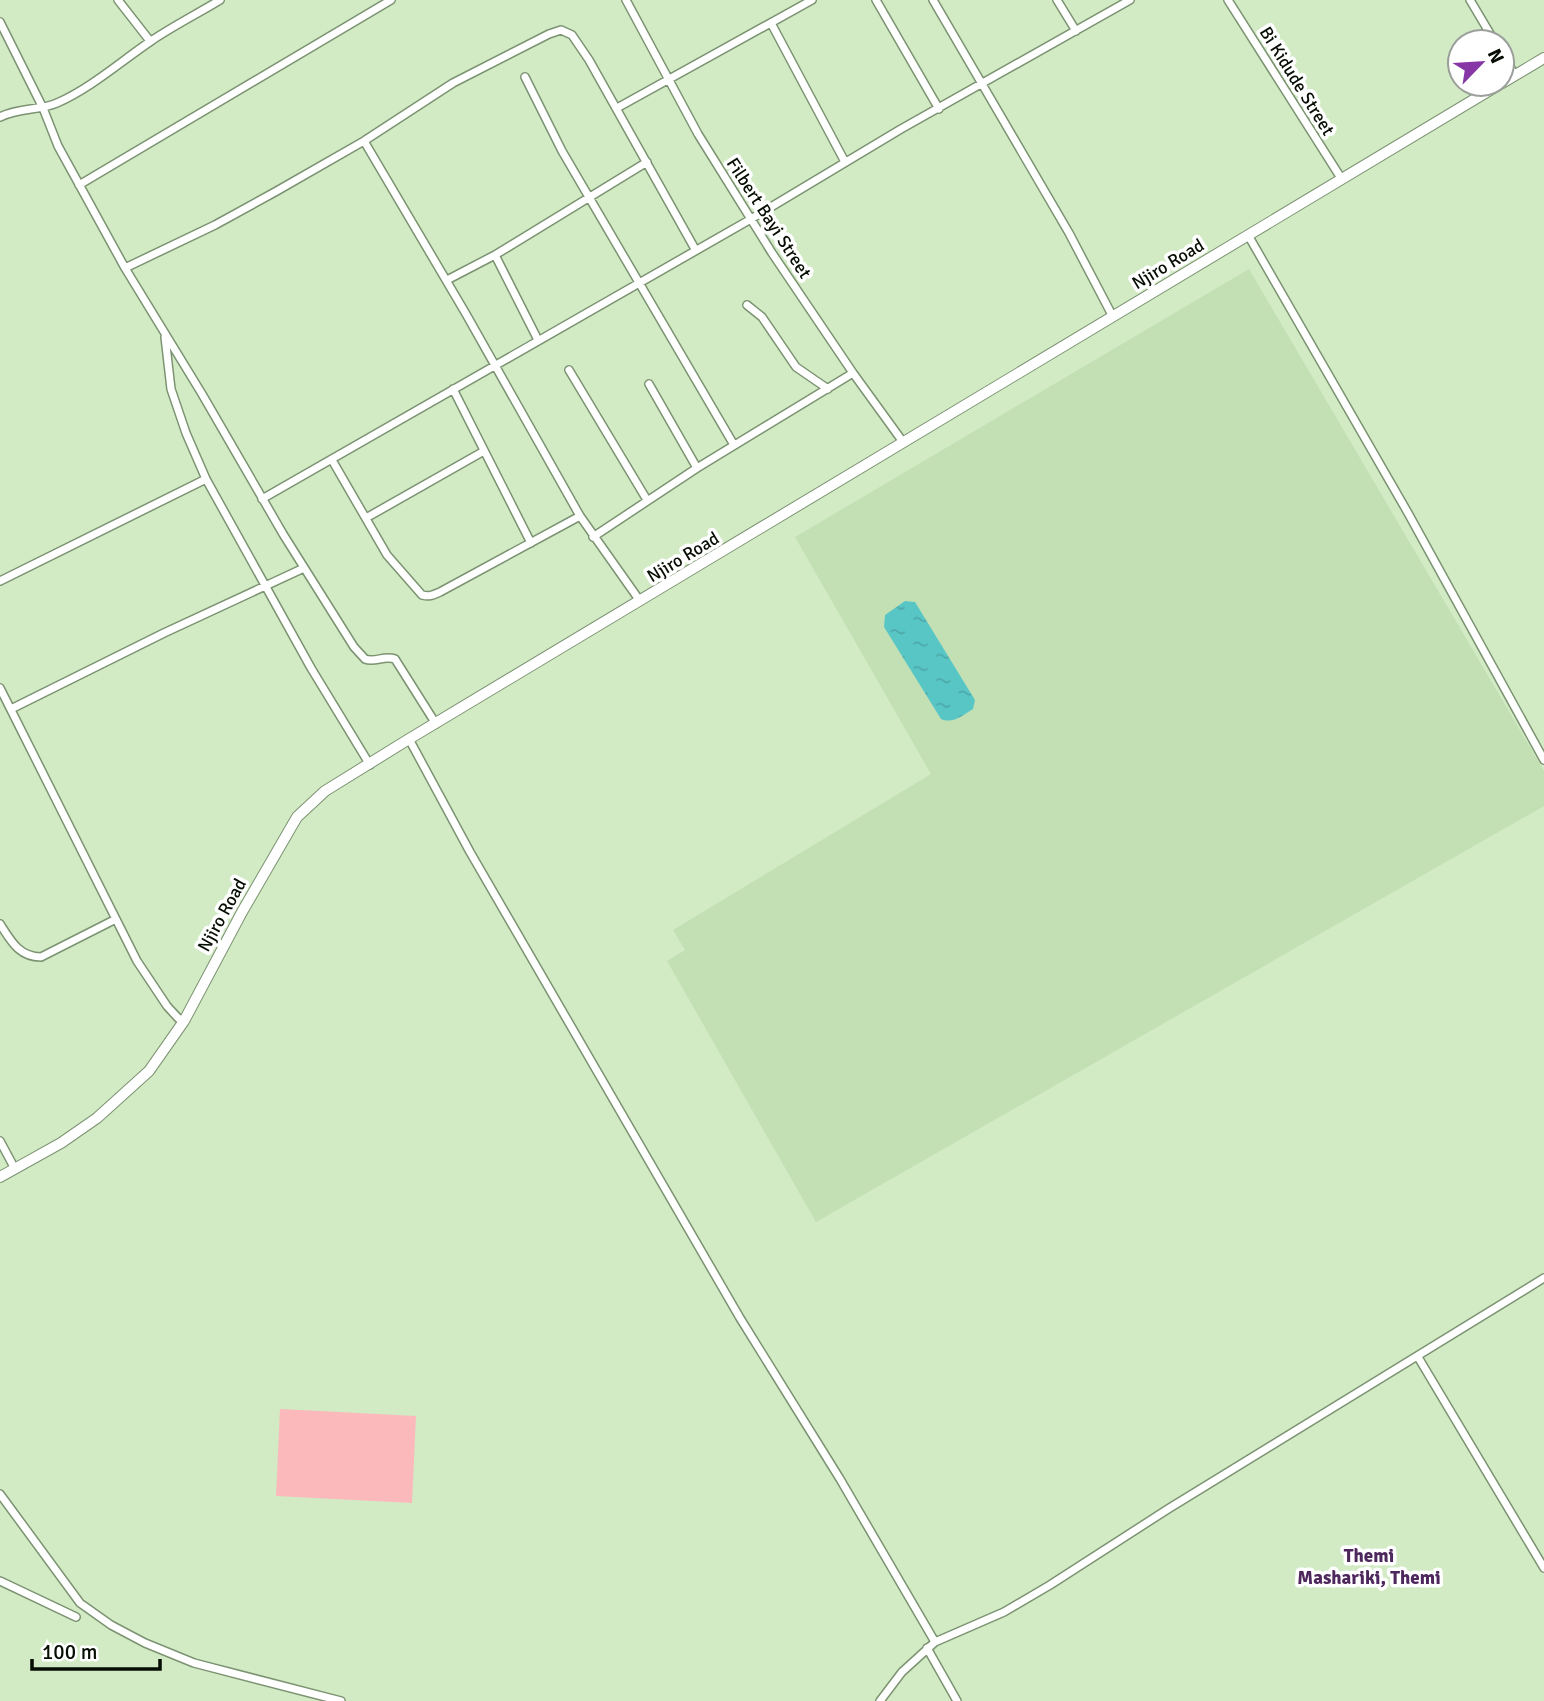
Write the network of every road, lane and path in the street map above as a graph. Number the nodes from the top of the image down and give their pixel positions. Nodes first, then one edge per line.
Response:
1 (118, 0) edge
2 (391, 0) edge
3 (626, 0) edge
4 (812, 0) edge
5 (876, 0) edge
6 (933, 0) edge
7 (1057, 0) edge
8 (1130, 0) edge
9 (1228, 0) edge
10 (1470, 0) edge
11 (215, 1) edge
12 (0, 22) edge
13 (771, 23) junction
14 (1487, 28) edge
15 (1076, 32) junction
16 (150, 41) junction
17 (1544, 58) edge
18 (1516, 74) edge
19 (525, 77) dead end
20 (668, 79) junction
21 (983, 85) junction
22 (1476, 98) edge
23 (43, 108) junction
24 (617, 108) junction
25 (939, 108) junction
26 (0, 117) edge
27 (363, 141) junction
28 (647, 162) junction
29 (845, 163) junction
30 (1340, 178) junction
31 (79, 185) junction
32 (591, 198) junction
33 (751, 219) junction
34 (1248, 235) junction
35 (695, 249) junction
36 (495, 255) junction
37 (125, 268) junction
38 (447, 280) junction
39 (639, 282) junction
40 (747, 304) dead end
41 (1112, 315) junction
42 (164, 331) junction
43 (538, 340) junction
44 (494, 366) junction
45 (569, 370) dead end
46 (853, 373) junction
47 (649, 384) dead end
48 (828, 389) junction
49 (453, 390) junction
50 (903, 442) junction
51 (734, 445) junction
52 (484, 451) junction
53 (332, 460) junction
54 (697, 468) junction
55 (206, 479) junction
56 (262, 499) junction
57 (647, 500) junction
58 (580, 516) junction
59 (366, 518) junction
60 (593, 537) junction
61 (531, 543) junction
62 (304, 568) junction
63 (0, 580) edge
64 (266, 585) junction
65 (640, 601) junction
66 (0, 688) edge
67 (11, 709) junction
68 (436, 724) junction
69 (409, 739) junction
70 (1544, 760) edge
71 (370, 765) junction
72 (114, 919) junction
73 (0, 923) edge
74 (184, 1021) junction
75 (0, 1141) edge
76 (15, 1169) junction
77 (0, 1177) edge
78 (1544, 1278) edge
79 (1418, 1357) junction
80 (0, 1494) edge
81 (1544, 1568) edge
82 (0, 1581) edge
83 (76, 1618) dead end
84 (934, 1642) junction
85 (927, 1647) junction
86 (341, 1701) edge
87 (880, 1701) edge
88 (957, 1701) edge

1 - 16 street
2 - 31 street
3 - 20 street, Filbert Bayi Street
4 - 13 street
5 - 25 street
6 - 21 street
7 - 15 street
8 - 15 street
9 - 30 street, Bi Kidude Street
10 - 14 street
11 - 16 street
12 - 23 street
13 - 20 street
13 - 29 street
15 - 21 street
16 - 23 street
17 - 18 street, Njiro Road
19 - 32 street
20 - 24 street
20 - 33 street, Filbert Bayi Street
21 - 25 street
21 - 41 street
22 - 30 street, Njiro Road
23 - 26 street
23 - 31 street
24 - 27 street
24 - 28 street
25 - 29 street
27 - 37 street
27 - 38 street
28 - 32 street
28 - 35 street
29 - 33 street
30 - 34 street, Njiro Road
31 - 37 street
32 - 36 street
32 - 39 street
33 - 35 street
33 - 46 street, Filbert Bayi Street
34 - 41 street, Njiro Road
34 - 70 street
35 - 39 street
36 - 38 street
36 - 43 street
37 - 42 street
38 - 44 street
39 - 43 street
39 - 51 street
40 - 48 street
41 - 50 street, Njiro Road
42 - 55 street
42 - 56 street
43 - 44 street
44 - 49 street
44 - 58 street
45 - 57 street
46 - 48 street
46 - 50 street, Filbert Bayi Street
47 - 54 street
48 - 51 street
49 - 52 street
49 - 53 street
50 - 65 street, Njiro Road
51 - 54 street
52 - 59 street
52 - 61 street
53 - 56 street
53 - 59 street
54 - 57 street
55 - 63 street
55 - 64 street
56 - 62 street
57 - 60 street
58 - 60 street
58 - 61 street
59 - 61 street
60 - 65 street
62 - 64 street
62 - 68 street
64 - 67 street
64 - 71 street
65 - 68 street, Njiro Road
66 - 67 street
67 - 72 street
68 - 69 street, Njiro Road
69 - 71 street, Njiro Road
69 - 84 street
71 - 74 street, Njiro Road
72 - 73 street
72 - 74 street
74 - 76 street, Njiro Road
75 - 76 street
76 - 77 street, Njiro Road
78 - 79 street
79 - 81 street
79 - 84 street
80 - 86 street
82 - 83 street
84 - 85 street
85 - 87 street
85 - 88 street

